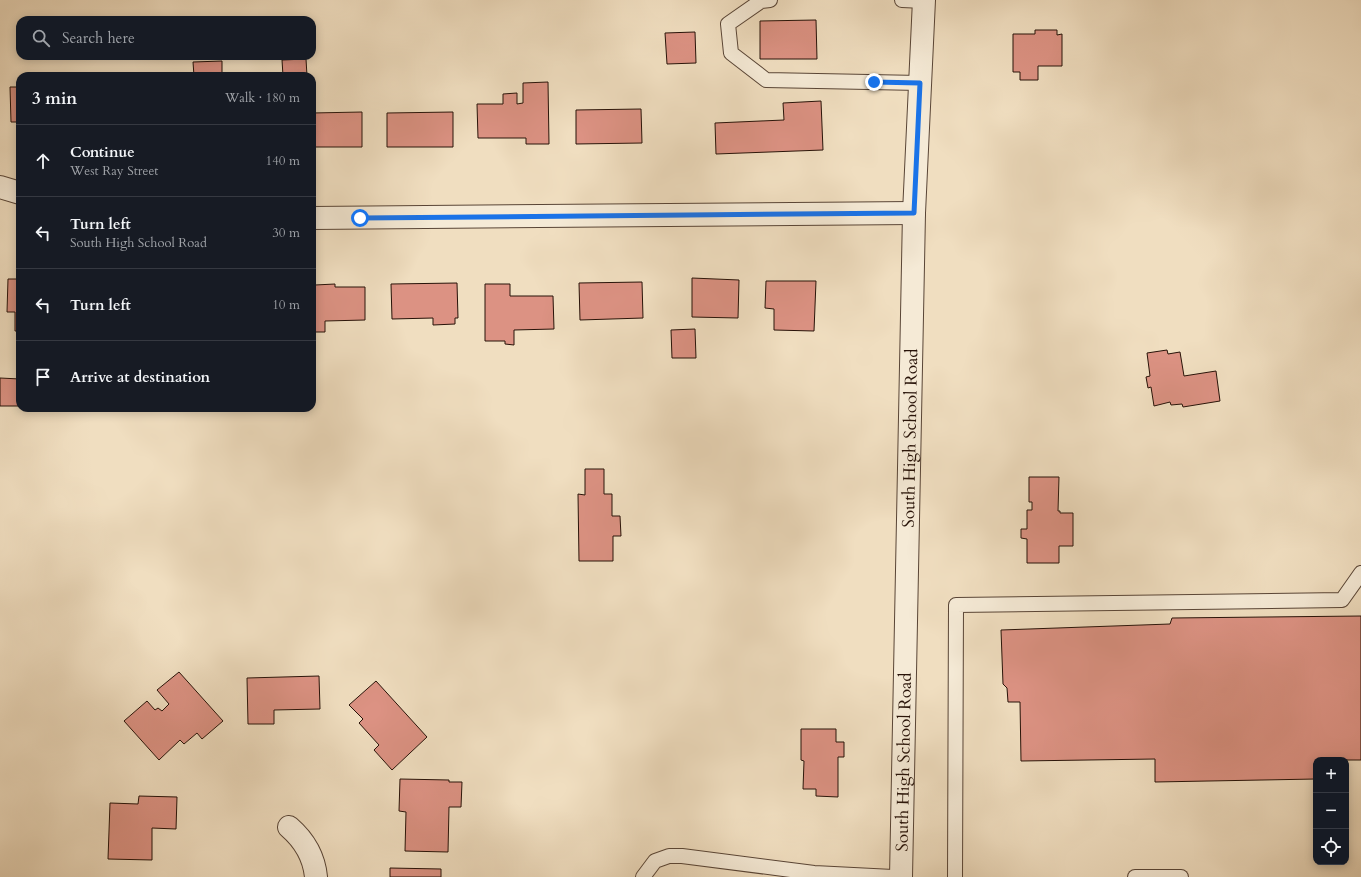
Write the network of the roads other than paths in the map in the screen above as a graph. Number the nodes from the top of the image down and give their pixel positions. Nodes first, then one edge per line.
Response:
1 (770, 0) edge
2 (902, 0) edge
3 (924, 0) edge
4 (920, 83) junction
5 (0, 187) edge
6 (16, 192) edge
7 (914, 213) junction
8 (316, 218) edge
9 (1361, 573) edge
10 (289, 827) dead end
11 (316, 877) edge
12 (643, 877) edge
13 (893, 877) edge
14 (901, 877) edge
15 (955, 877) edge
16 (1135, 877) edge
17 (1180, 877) edge

1 - 4 lane
2 - 3 lane
3 - 4 street, South High School Road
4 - 7 street, South High School Road
5 - 6 street
7 - 8 street
7 - 14 street, South High School Road
9 - 15 lane
10 - 11 street
12 - 13 lane
16 - 17 lane

